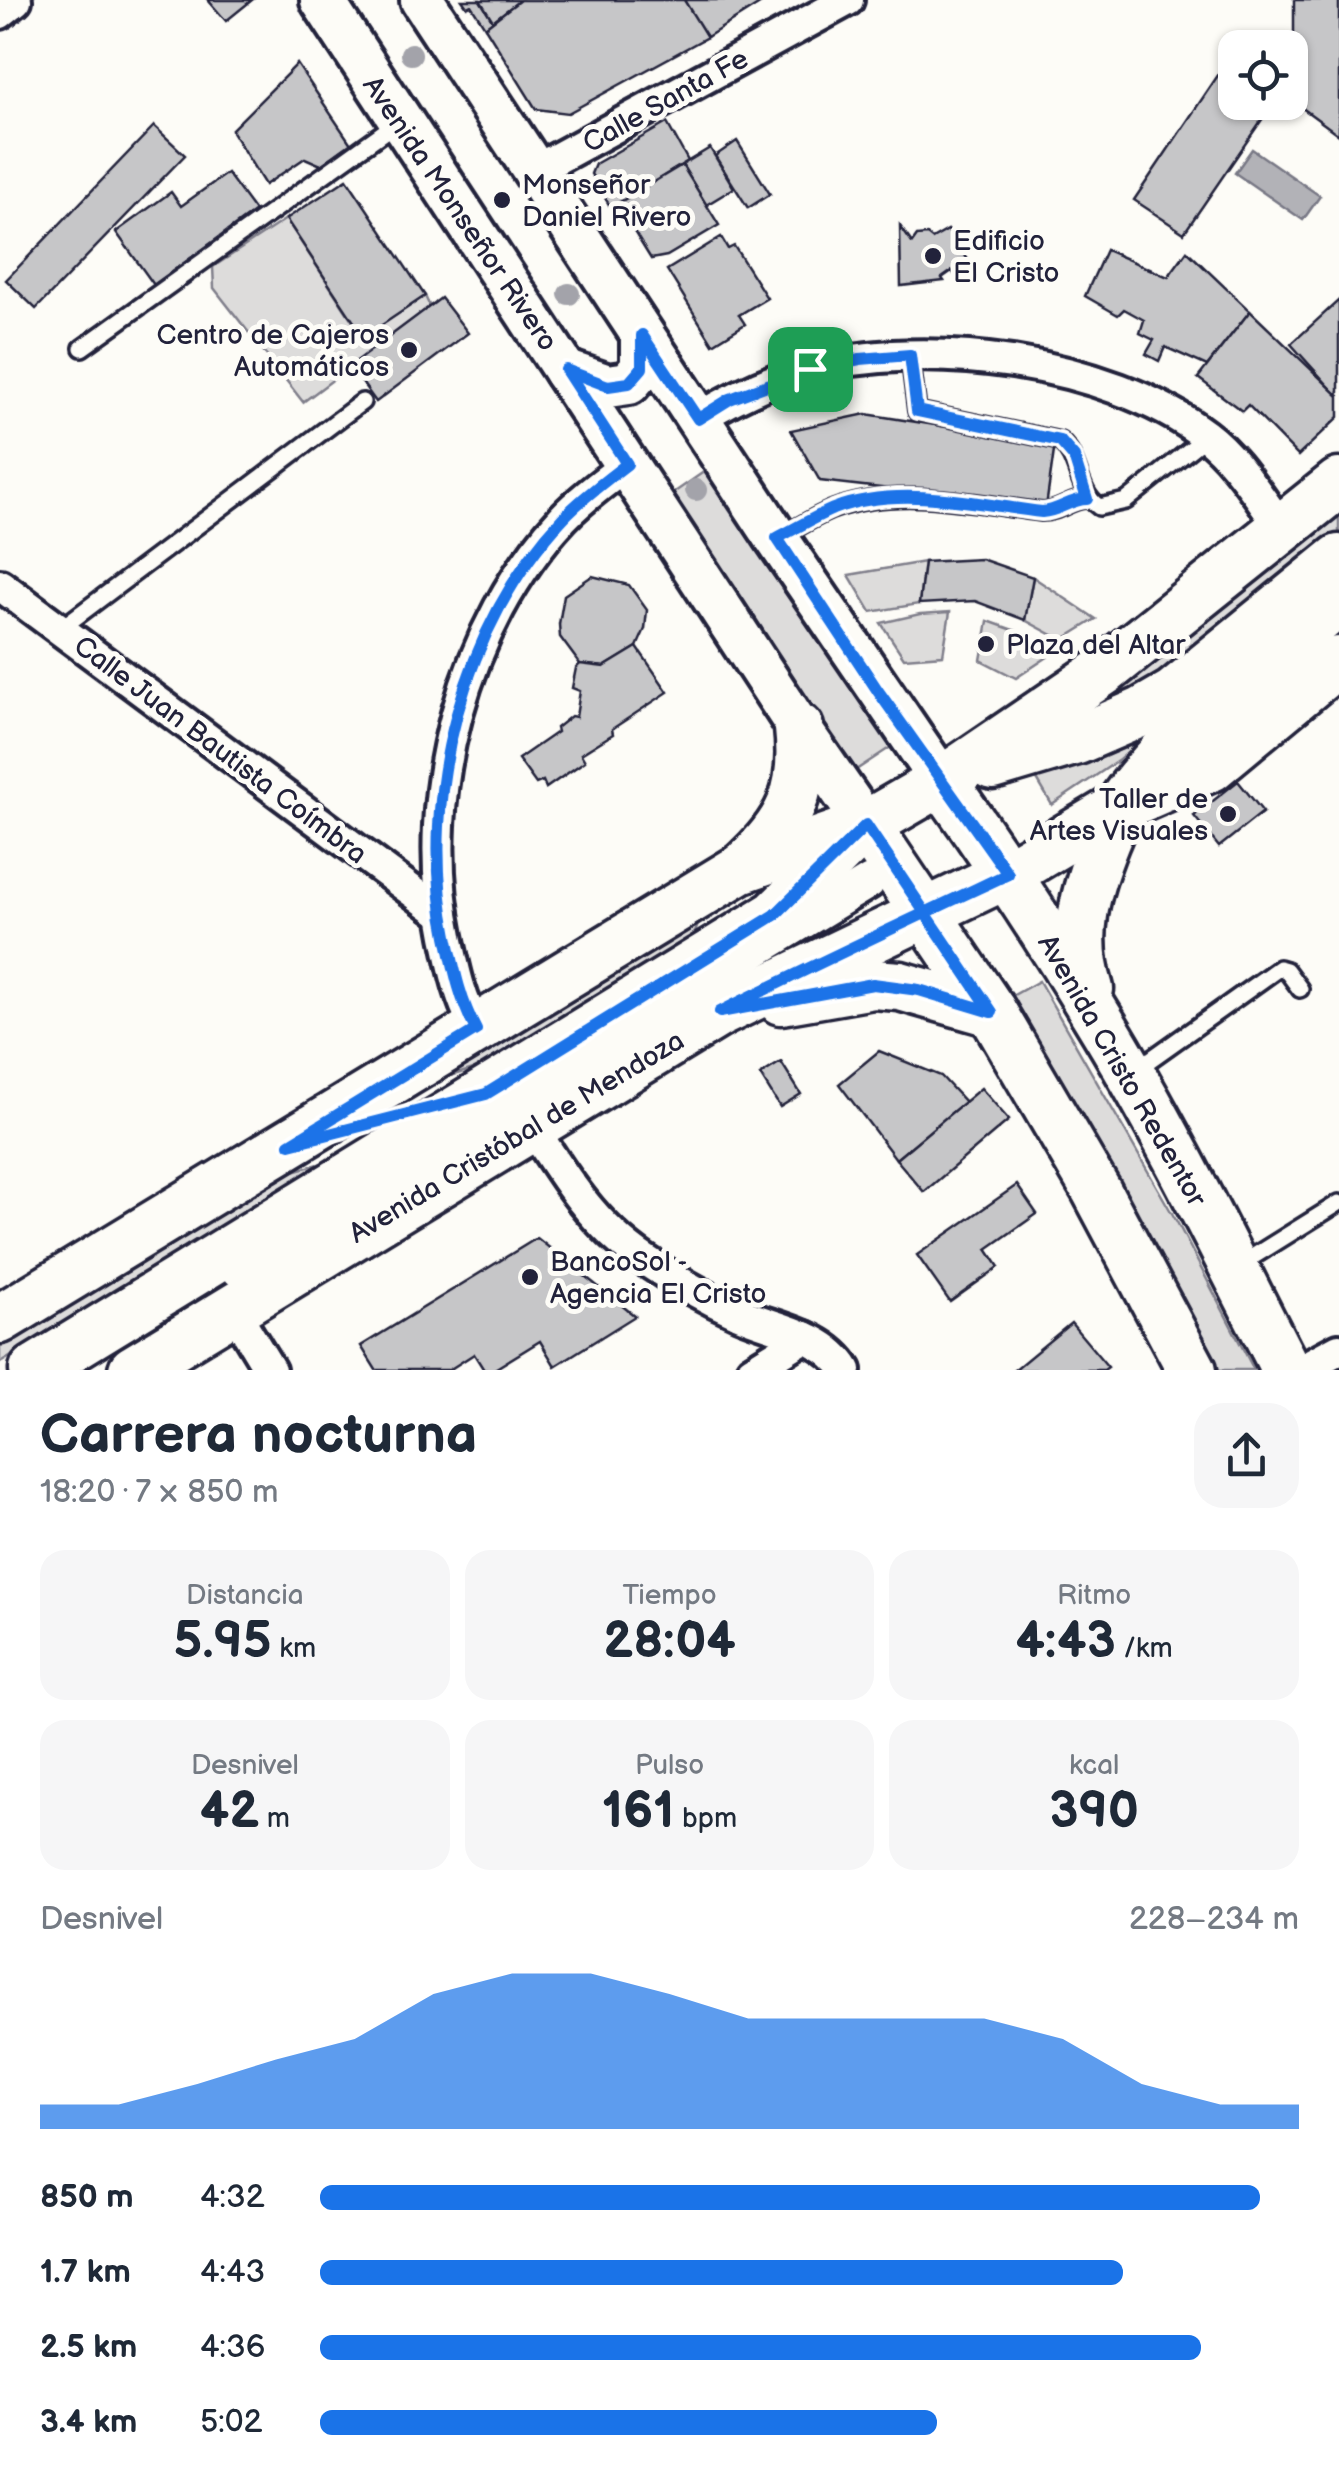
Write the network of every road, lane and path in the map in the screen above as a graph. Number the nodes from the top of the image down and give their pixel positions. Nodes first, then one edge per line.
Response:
1 (16, 0) edge
2 (322, 0) edge
3 (422, 0) edge
4 (848, 0) edge
5 (0, 13) edge
6 (399, 121) junction
7 (534, 171) junction
8 (642, 335) junction
9 (82, 348) dead end
10 (910, 355) junction
11 (566, 370) junction
12 (362, 402) dead end
13 (698, 419) junction
14 (1207, 436) junction
15 (627, 464) junction
16 (1339, 482) edge
17 (1087, 499) junction
18 (1283, 529) junction
19 (777, 538) junction
20 (1339, 560) edge
21 (0, 585) edge
22 (1339, 602) edge
23 (60, 629) junction
24 (1339, 661) edge
25 (804, 750) junction
26 (942, 781) junction
27 (1119, 807) junction
28 (866, 825) junction
29 (740, 870) junction
30 (1008, 874) junction
31 (926, 912) junction
32 (443, 914) junction
33 (713, 953) junction
34 (1300, 989) dead end
35 (720, 1012) junction
36 (992, 1012) junction
37 (1098, 1017) junction
38 (476, 1030) junction
39 (1129, 1074) junction
40 (486, 1094) junction
41 (531, 1125) junction
42 (290, 1144) junction
43 (1339, 1203) edge
44 (1234, 1268) junction
45 (223, 1299) junction
46 (0, 1319) edge
47 (804, 1337) junction
48 (1339, 1350) edge
49 (34, 1370) edge
50 (58, 1370) edge
51 (133, 1370) edge
52 (270, 1370) edge
53 (752, 1370) edge
54 (846, 1370) edge
55 (1192, 1370) edge
56 (1286, 1370) edge
57 (1300, 1370) edge

1 - 5 street
2 - 6 main road, Avenida Monseñor Rivero
3 - 7 main road
4 - 7 street, Calle Santa Fe
6 - 9 lane
6 - 11 main road, Avenida Monseñor Rivero
7 - 8 main road
8 - 11 main road
8 - 13 main road
10 - 13 street
10 - 14 street
10 - 17 lane
11 - 15 main road, Avenida Monseñor Rivero
12 - 23 lane
13 - 19 main road
14 - 17 lane
14 - 18 street
15 - 25 main road, Avenida Monseñor Rivero
15 - 32 street
16 - 18 main road, Avenida Cristóbal de Mendoza
17 - 19 lane
18 - 26 main road, Avenida Cristóbal de Mendoza
19 - 26 main road
20 - 26 main road, Avenida Cristóbal de Mendoza
21 - 23 street, Calle Juan Bautista Coímbra
22 - 27 main road, Avenida Cristóbal de Mendoza
23 - 32 street, Calle Juan Bautista Coímbra
24 - 27 main road, Avenida Cristóbal de Mendoza
25 - 28 main road, Avenida Monseñor Rivero
25 - 29 main road
26 - 28 main road, Avenida Cristóbal de Mendoza
26 - 30 main road, Avenida Cristo Redentor
27 - 30 main road, Avenida Cristóbal de Mendoza
27 - 37 main road
28 - 29 main road, Avenida Cristóbal de Mendoza
28 - 31 main road
28 - 33 main road, Avenida Cristóbal de Mendoza
29 - 33 main road
29 - 38 main road, Avenida Cristóbal de Mendoza
30 - 31 main road, Avenida Cristóbal de Mendoza
30 - 37 main road, Avenida Cristo Redentor
31 - 35 main road, Avenida Cristóbal de Mendoza
31 - 36 main road
32 - 38 street
33 - 40 main road, Avenida Cristóbal de Mendoza
34 - 39 lane
35 - 36 main road
35 - 41 main road, Avenida Cristóbal de Mendoza
36 - 55 main road
37 - 39 main road, Avenida Cristo Redentor
38 - 42 main road, Avenida Cristóbal de Mendoza
39 - 44 main road, Avenida Cristo Redentor
40 - 42 main road
40 - 49 main road, Avenida Cristóbal de Mendoza
41 - 45 main road, Avenida Cristóbal de Mendoza
41 - 47 street
42 - 46 main road, Avenida Cristóbal de Mendoza
43 - 44 lane
44 - 56 main road, Avenida Cristo Redentor
45 - 50 street
45 - 51 main road, Avenida Cristóbal de Mendoza
45 - 52 street
47 - 53 street
47 - 54 street
48 - 57 street

